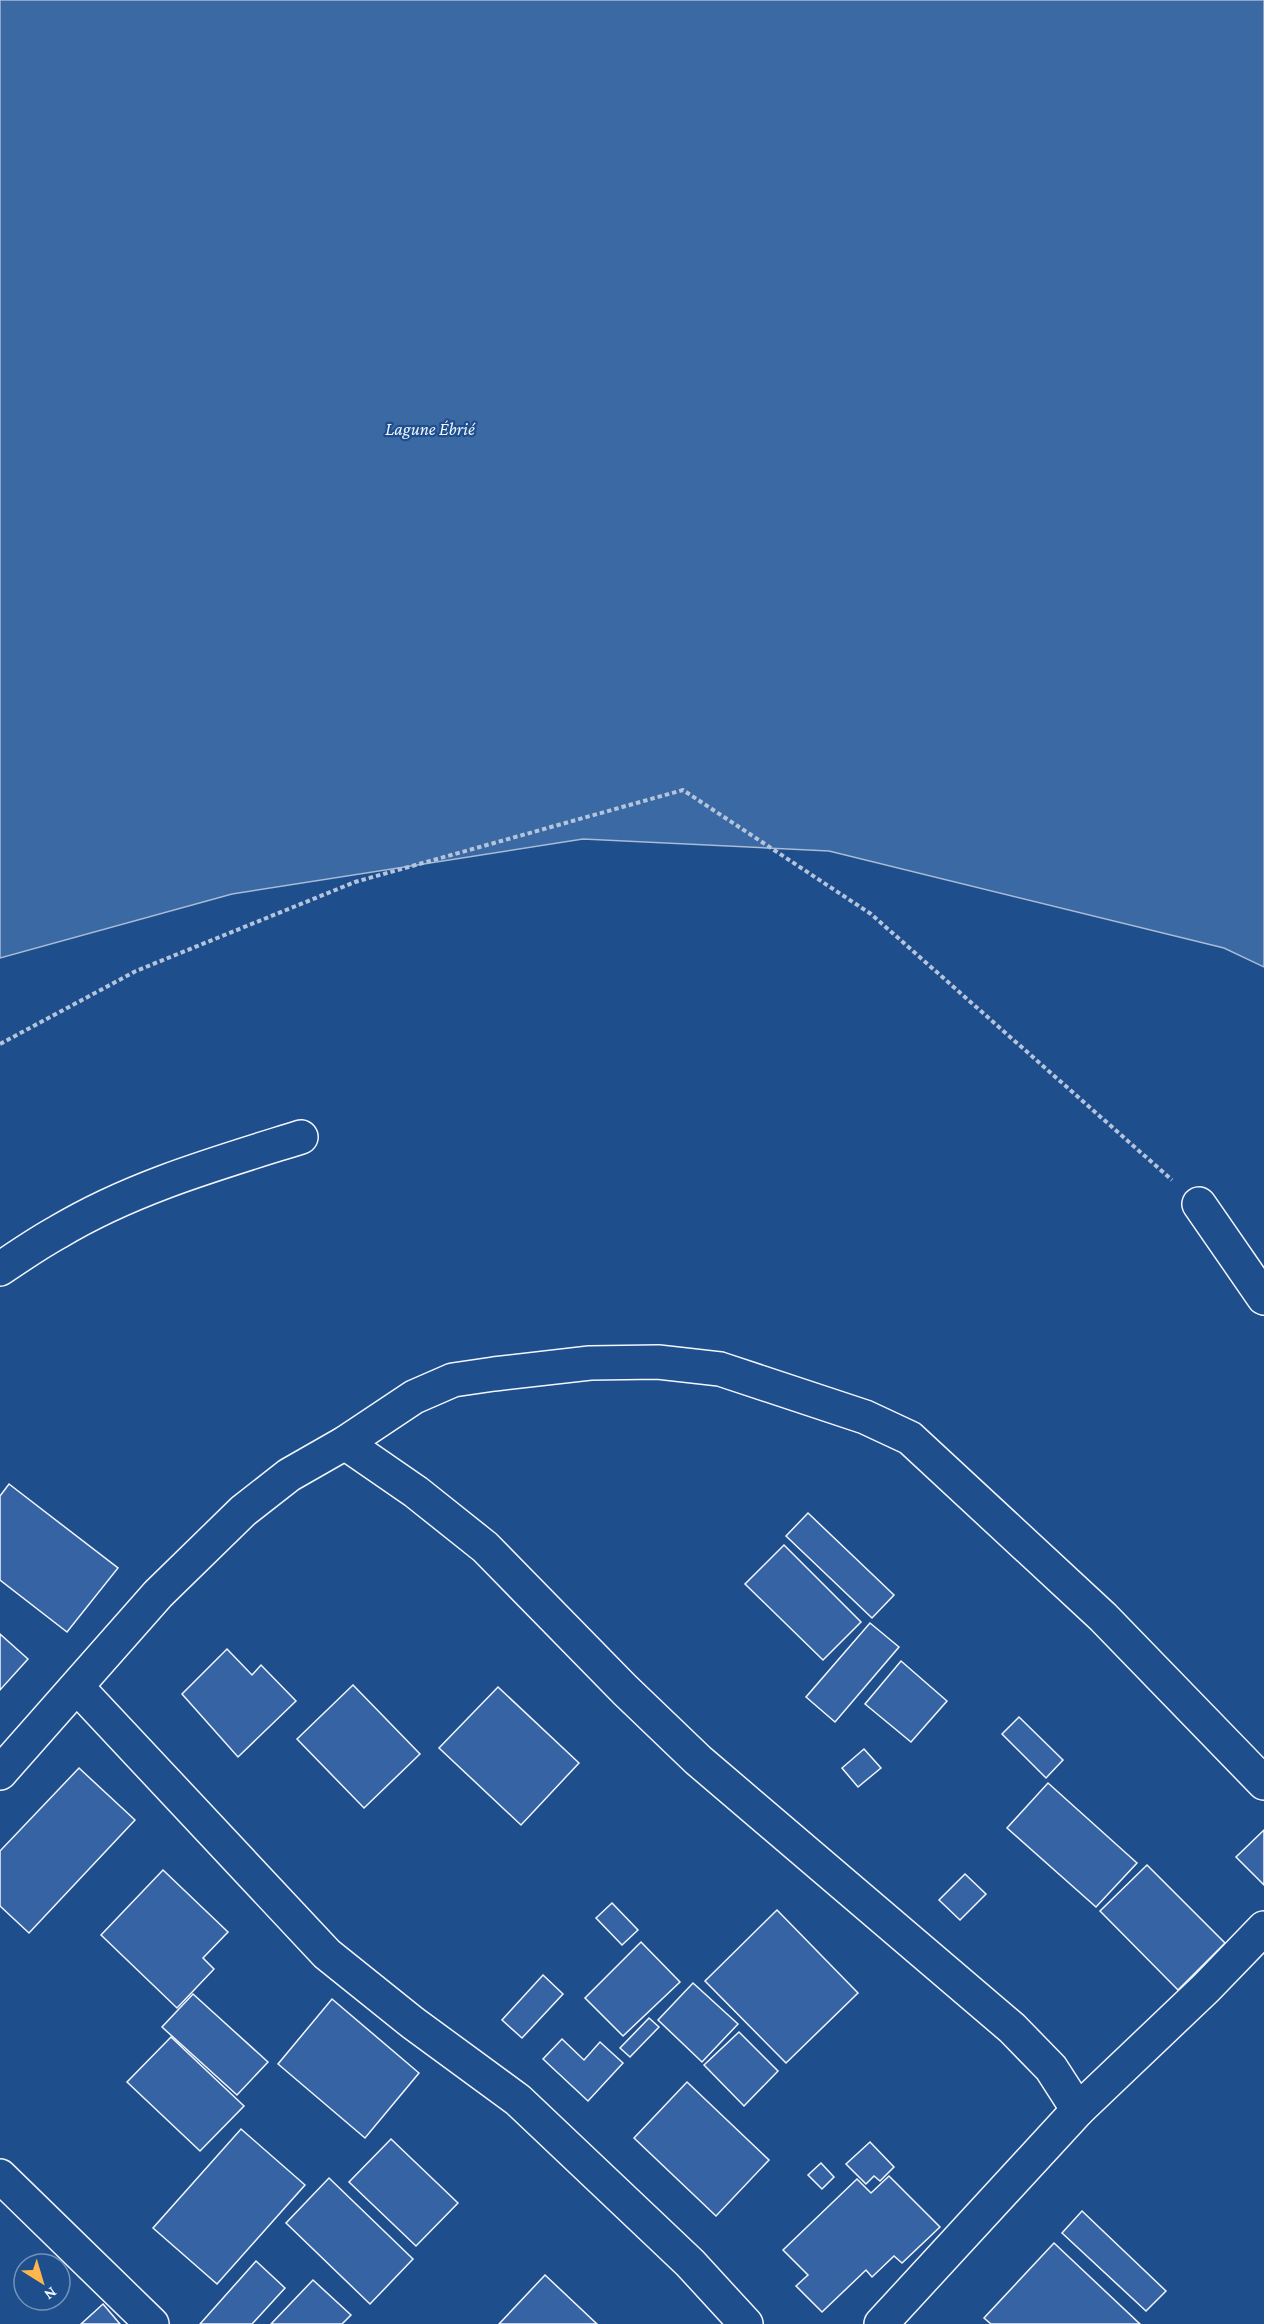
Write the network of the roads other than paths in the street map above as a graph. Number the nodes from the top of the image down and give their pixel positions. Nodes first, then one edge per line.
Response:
1 (301, 1137) dead end
2 (1199, 1204) road end
3 (0, 1269) edge
4 (1264, 1298) edge
5 (345, 1443) junction
6 (77, 1687) junction
7 (0, 1773) edge
8 (1264, 1783) edge
9 (1264, 1928) edge
10 (1078, 2110) junction
11 (0, 2176) edge
12 (152, 2324) edge
13 (746, 2324) edge
14 (881, 2324) edge

1 - 3 street
2 - 4 street
5 - 6 street
5 - 8 street
5 - 10 street
6 - 7 street
6 - 13 street
9 - 10 street
10 - 14 street
11 - 12 street

